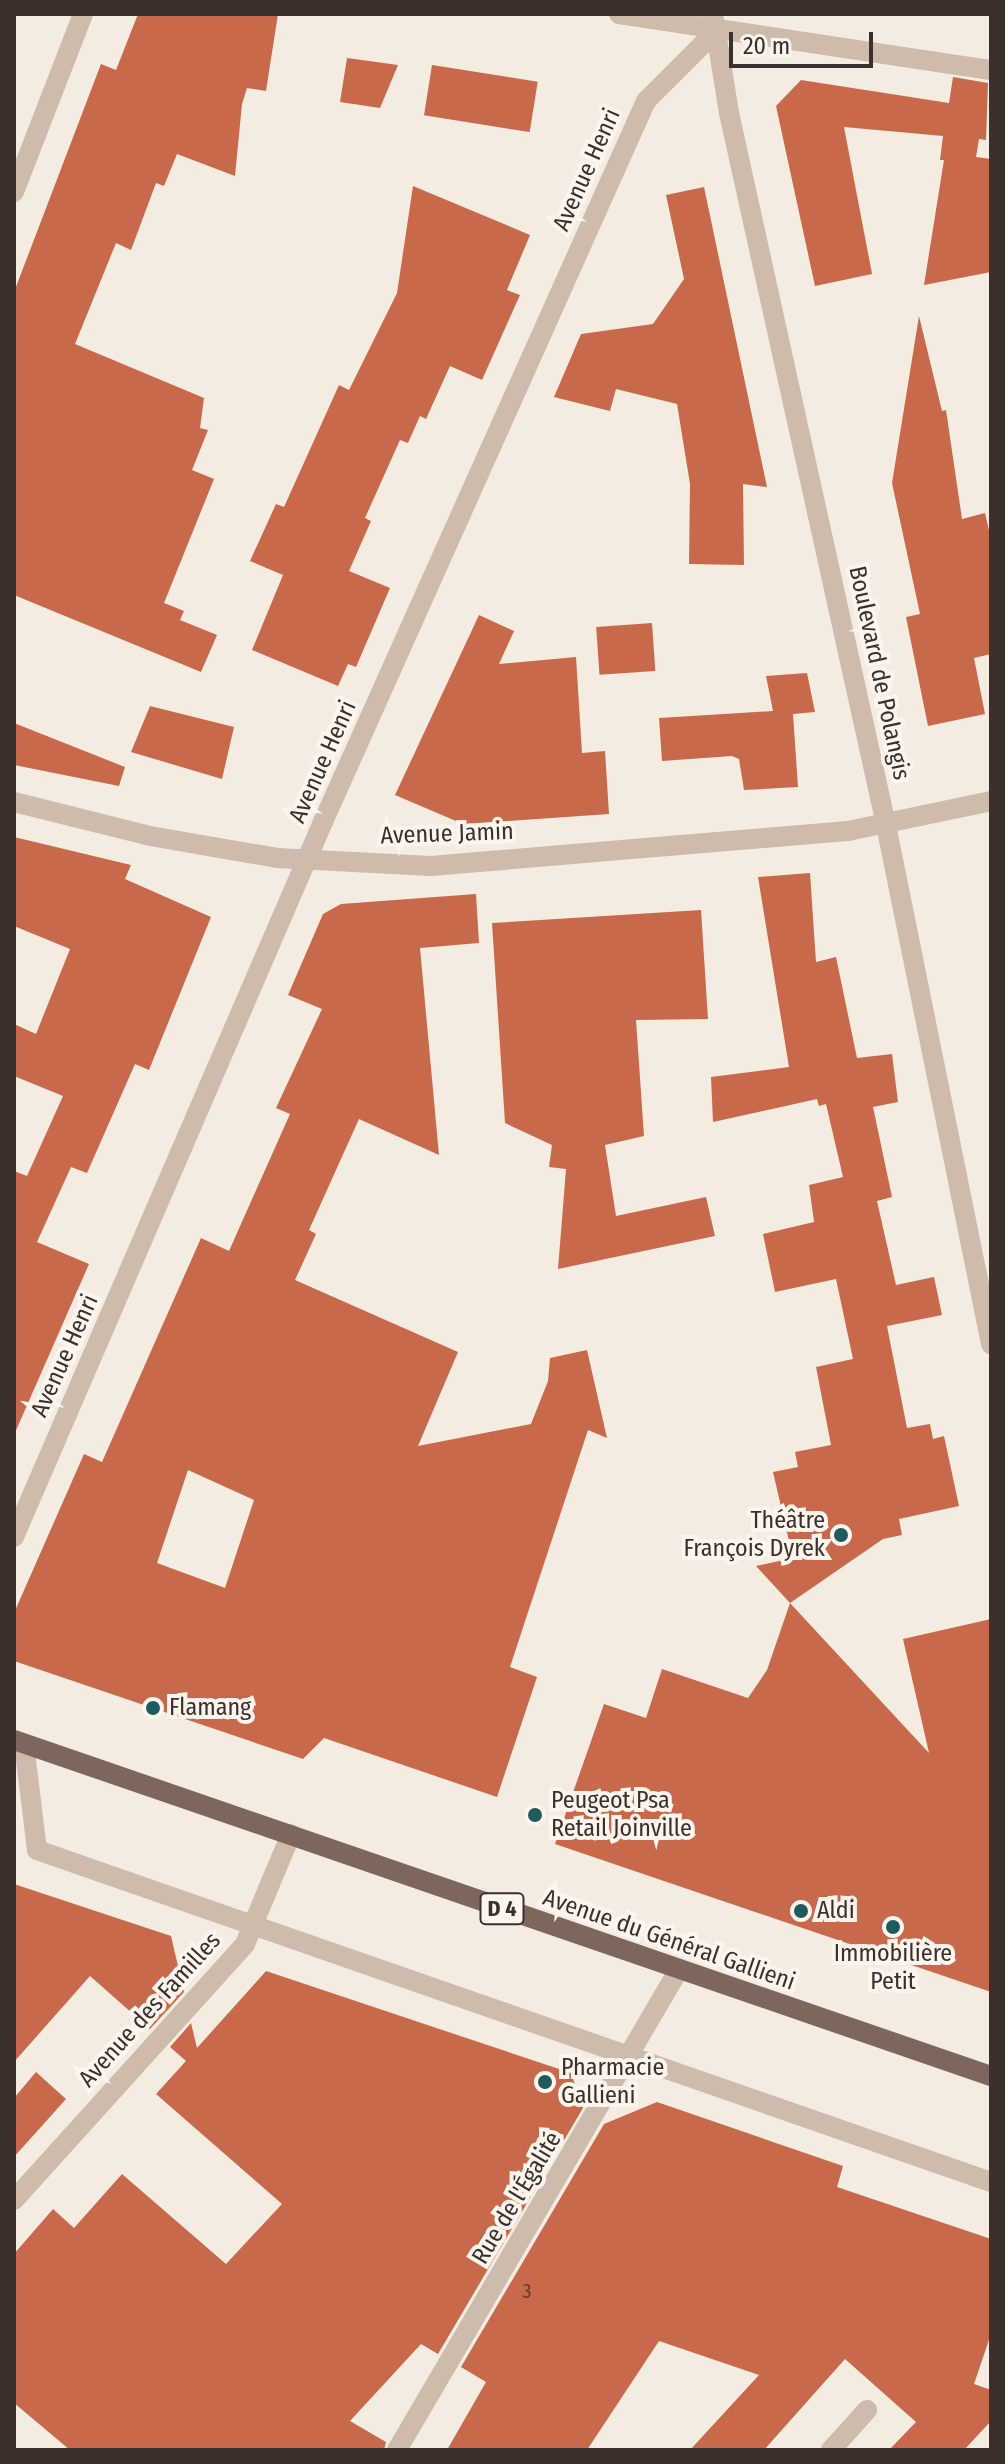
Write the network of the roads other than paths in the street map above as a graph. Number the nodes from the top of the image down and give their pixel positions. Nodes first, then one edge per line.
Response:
1 (83, 14) edge
2 (619, 14) edge
3 (715, 22) edge
4 (991, 70) edge
5 (14, 192) edge
6 (991, 801) edge
7 (14, 802) edge
8 (886, 825) junction
9 (308, 862) junction
10 (991, 1344) edge
11 (14, 1537) edge
12 (19, 1742) edge
13 (291, 1834) junction
14 (253, 1926) junction
15 (678, 1971) junction
16 (631, 2058) junction
17 (991, 2076) edge
18 (991, 2182) edge
19 (14, 2200) edge
20 (867, 2410) dead end
21 (397, 2450) edge
22 (831, 2450) edge

1 - 5 street
2 - 3 street
3 - 4 street
3 - 8 street, Boulevard de Polangis
3 - 9 street, Avenue Henri
6 - 8 street, Avenue Jamin
7 - 9 street, Avenue Jamin
8 - 9 street, Avenue Jamin
8 - 10 street, Boulevard de Polangis
9 - 11 street, Avenue Henri
12 - 13 main road, Avenue du Général Gallieni / D 4
12 - 14 street
13 - 14 street, Avenue des Familles
13 - 15 main road, Avenue du Général Gallieni / D 4
14 - 16 street
14 - 19 street, Avenue des Familles
15 - 16 street, Rue de l'Égalité
15 - 17 main road, Avenue du Général Gallieni / D 4
16 - 18 street
16 - 21 street, Rue de l'Égalité
20 - 22 street

